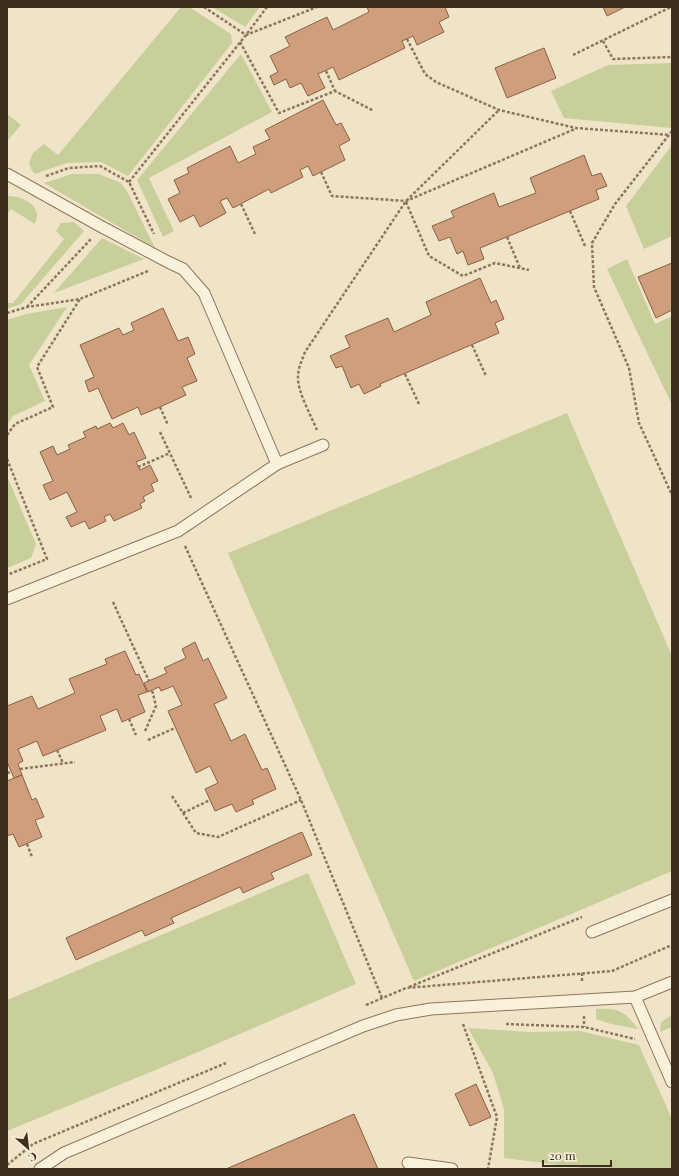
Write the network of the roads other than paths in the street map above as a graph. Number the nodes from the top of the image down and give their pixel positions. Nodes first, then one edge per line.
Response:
1 (7, 174) edge
2 (323, 445) road end
3 (277, 464) junction
4 (7, 598) edge
5 (672, 900) edge
6 (592, 932) road end
7 (672, 982) edge
8 (635, 997) junction
9 (672, 1082) edge
10 (408, 1164) dead end
11 (40, 1169) edge
12 (452, 1169) edge

1 - 3 lane
2 - 3 lane
3 - 4 lane
5 - 6 lane
7 - 8 lane
8 - 9 lane
8 - 11 lane
10 - 12 lane

